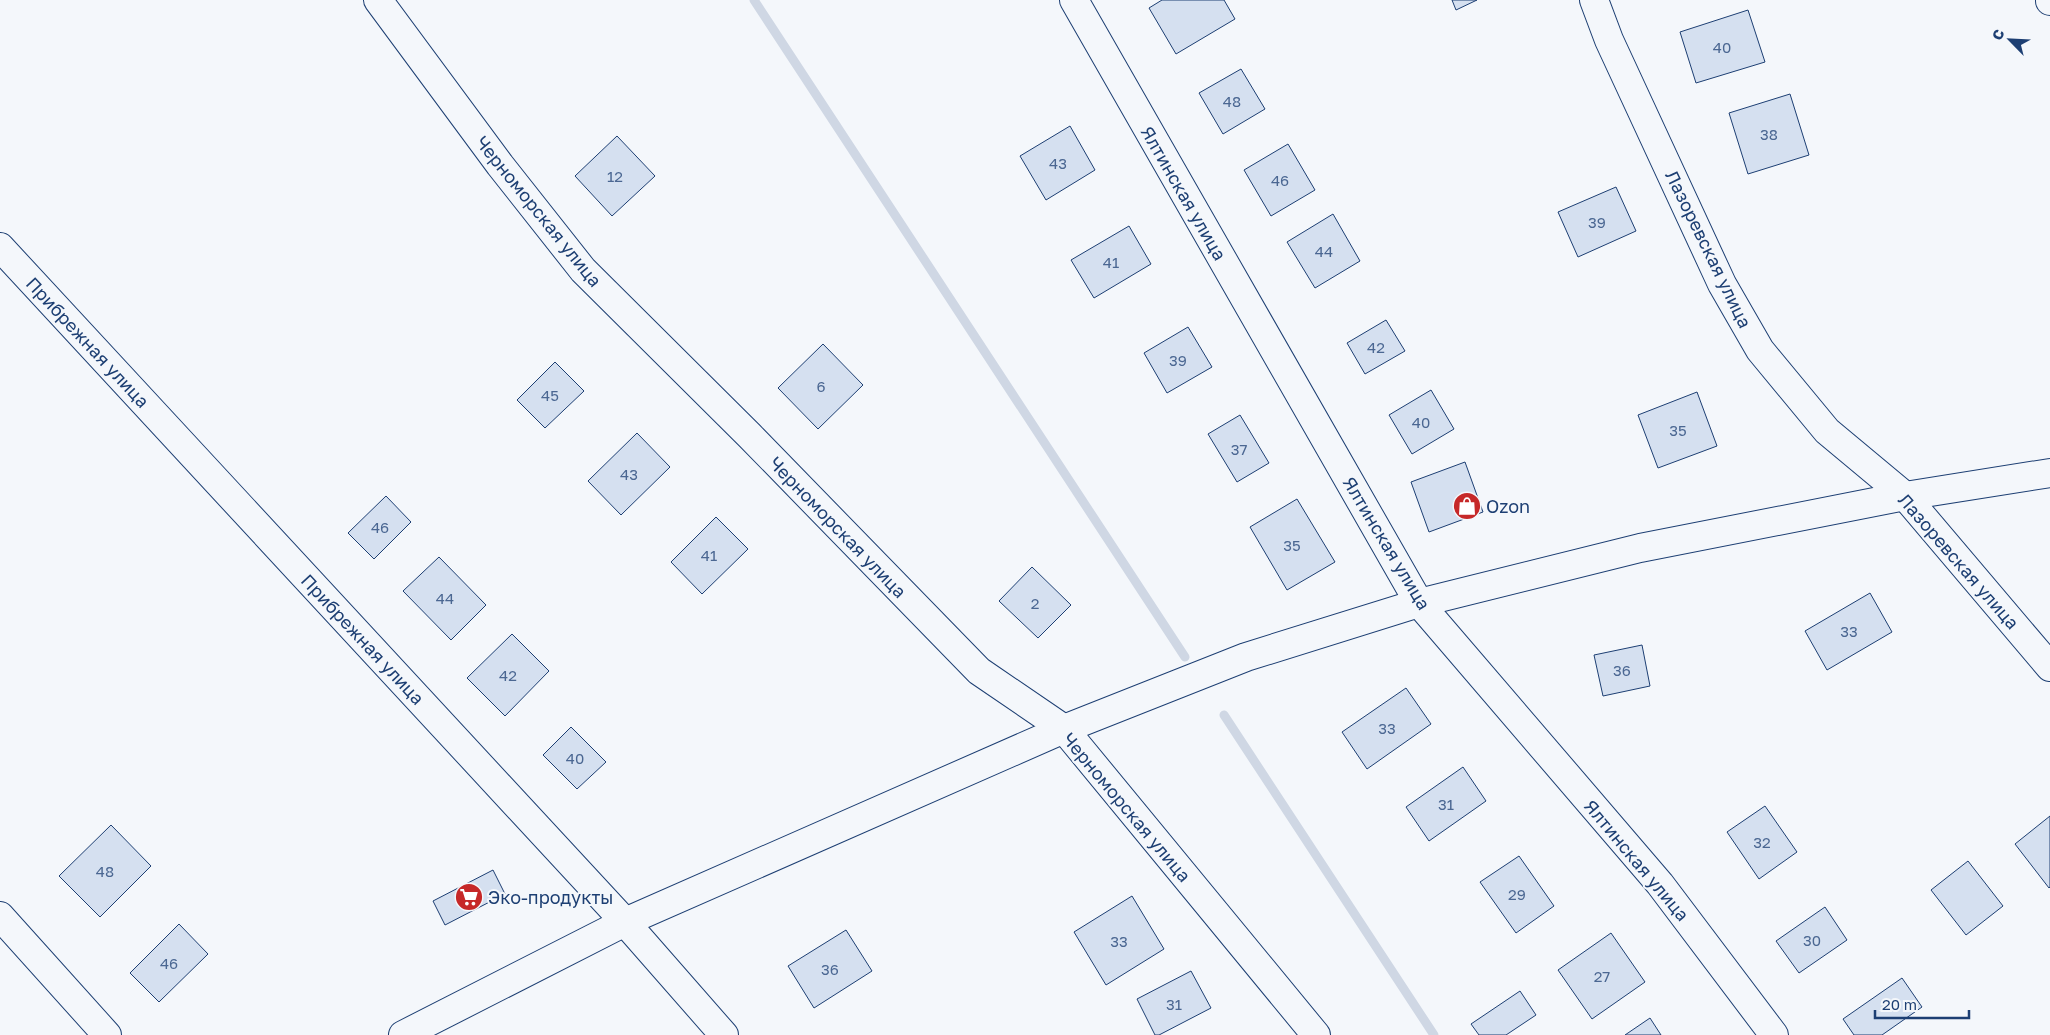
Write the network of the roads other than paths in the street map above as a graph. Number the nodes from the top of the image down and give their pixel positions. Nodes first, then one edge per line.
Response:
1 (378, 0) edge
2 (1074, 0) edge
3 (1594, 0) edge
4 (0, 246) edge
5 (2050, 473) edge
6 (1905, 496) junction
7 (1419, 603) junction
8 (2050, 667) edge
9 (1064, 729) junction
10 (0, 916) edge
11 (625, 922) junction
12 (107, 1035) edge
13 (403, 1035) edge
14 (724, 1035) edge
15 (1316, 1035) edge
16 (1774, 1035) edge

1 - 9 street, Черноморская улица
2 - 7 street, Ялтинская улица
3 - 6 street, Лазоревская улица
4 - 11 street, Прибрежная улица
5 - 6 street
6 - 7 street
6 - 8 street, Лазоревская улица
7 - 9 street
7 - 16 street, Ялтинская улица
9 - 11 street
9 - 15 street, Черноморская улица
10 - 12 street
11 - 13 street
11 - 14 street, Прибрежная улица

